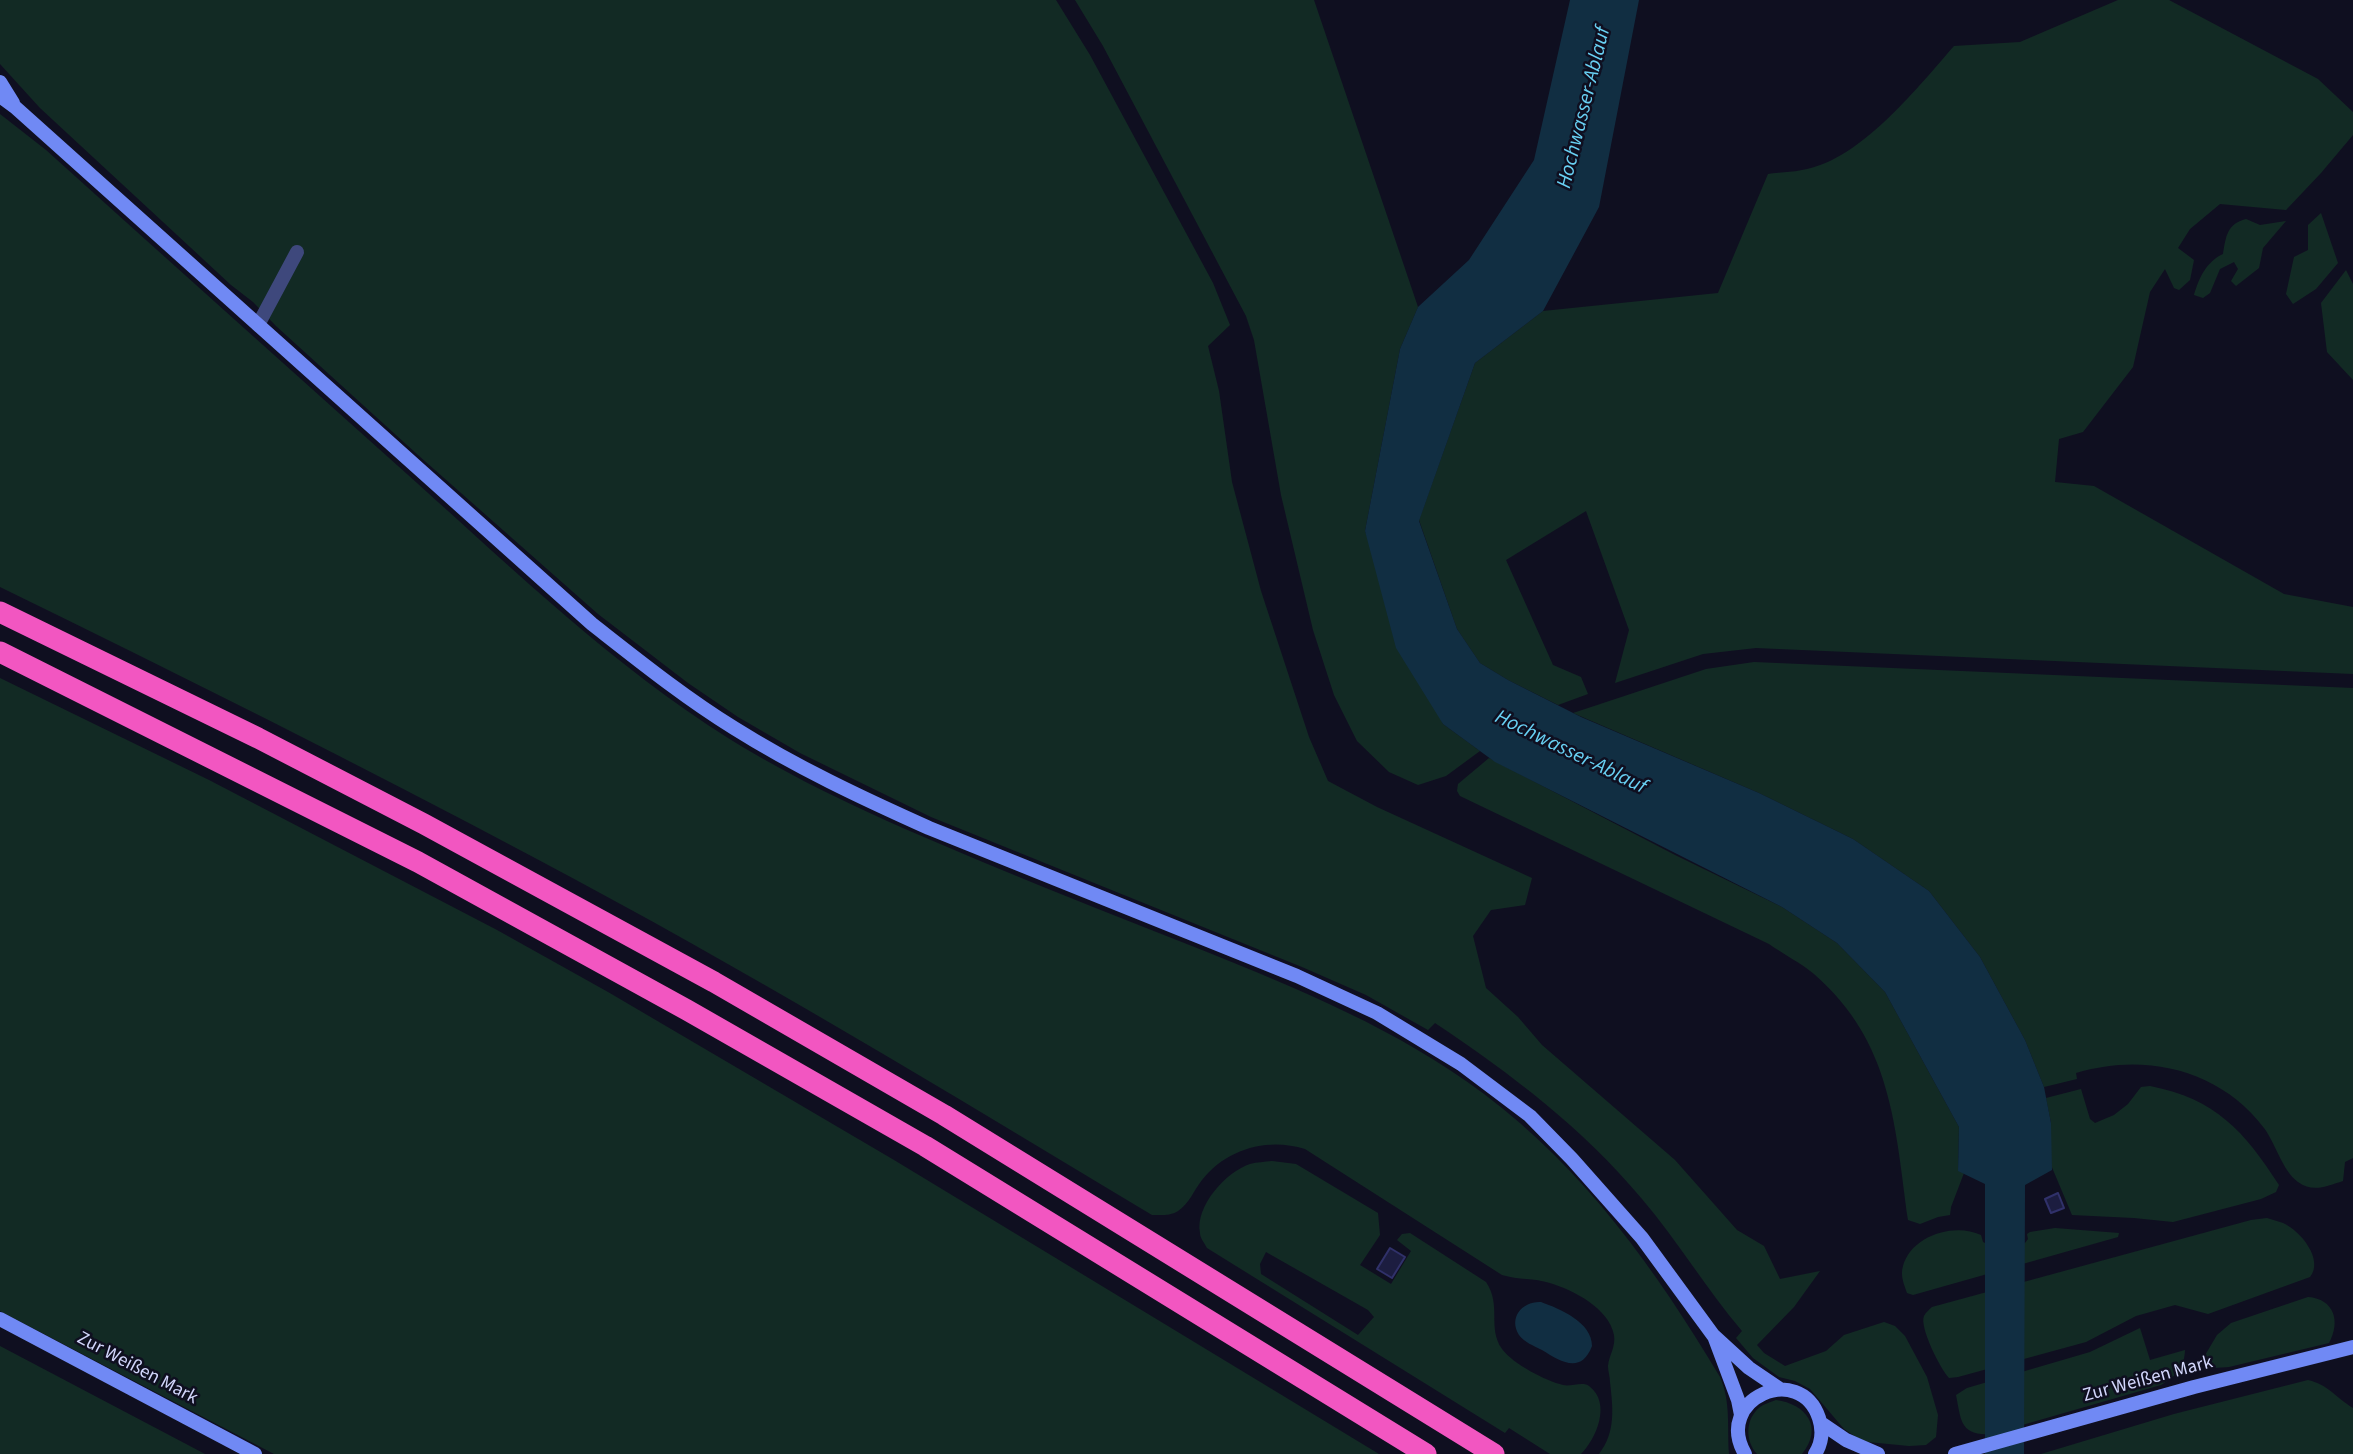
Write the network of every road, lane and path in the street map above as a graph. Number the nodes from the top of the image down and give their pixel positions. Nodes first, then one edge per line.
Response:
1 (0, 82) edge
2 (0, 96) edge
3 (15, 107) junction
4 (297, 252) dead end
5 (258, 325) junction
6 (0, 612) edge
7 (0, 652) edge
8 (0, 1319) edge
9 (1713, 1335) junction
10 (2353, 1347) edge
11 (1780, 1389) junction
12 (1741, 1415) junction
13 (1821, 1423) junction
14 (1741, 1450) edge
15 (256, 1454) edge
16 (1426, 1454) edge
17 (1494, 1454) edge
18 (1815, 1454) edge
19 (1878, 1454) edge
20 (1955, 1454) edge

1 - 3 main road
2 - 3 main road
3 - 5 main road
4 - 5 street
5 - 9 main road
6 - 17 highway
7 - 16 highway
8 - 15 main road, Zur Weißen Mark
9 - 11 main road
9 - 12 main road
10 - 20 main road, Zur Weißen Mark
11 - 12 main road
11 - 13 main road
12 - 14 main road
13 - 18 main road
13 - 19 main road

